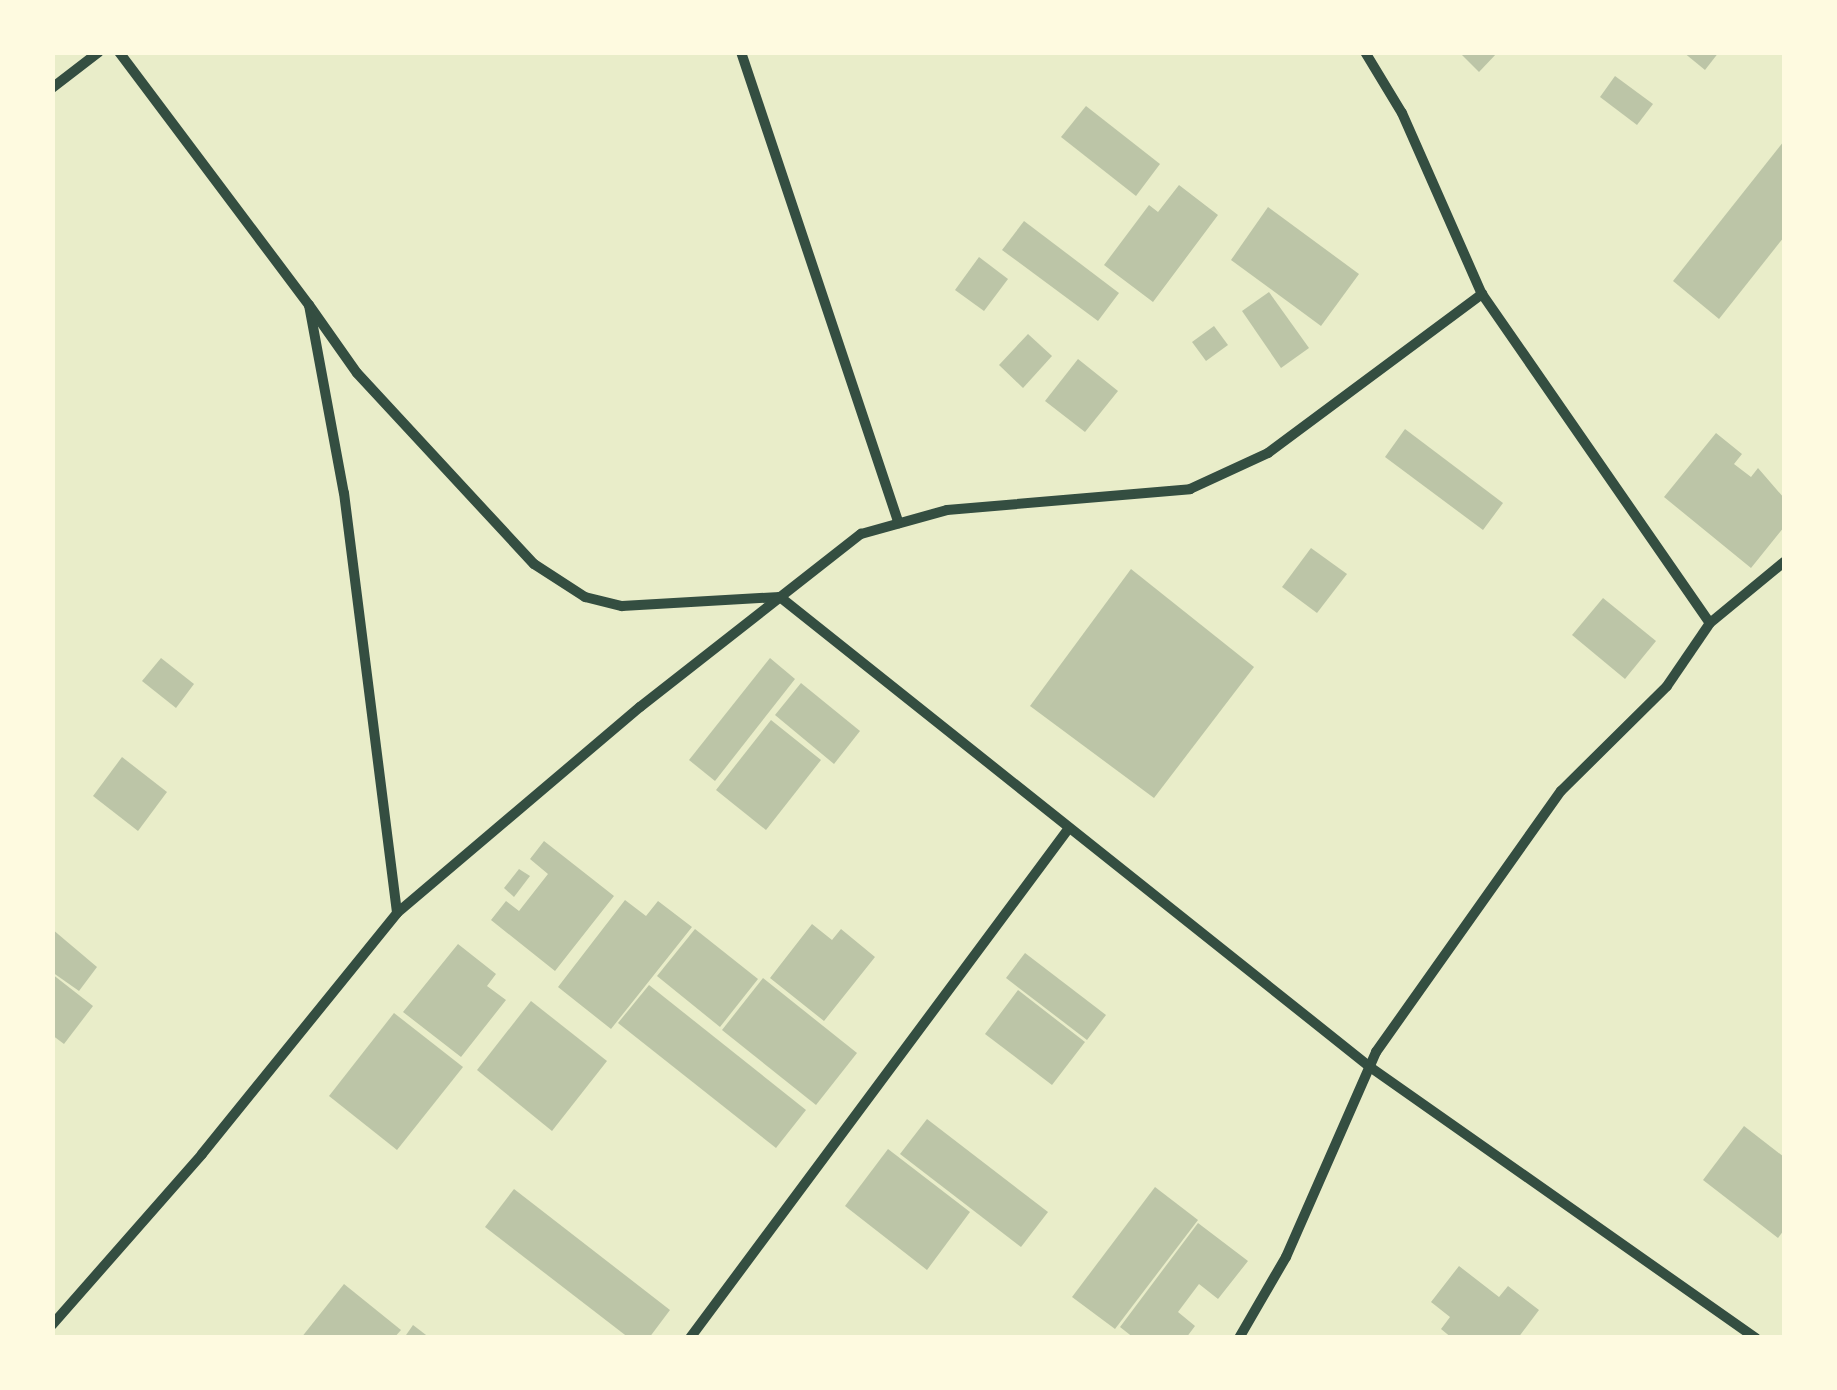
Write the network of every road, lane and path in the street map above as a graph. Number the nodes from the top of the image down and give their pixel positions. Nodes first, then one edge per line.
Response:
1 (99, 52) edge
2 (119, 52) edge
3 (741, 52) edge
4 (1365, 52) edge
5 (52, 88) edge
6 (1482, 294) junction
7 (309, 305) junction
8 (900, 523) junction
9 (1784, 562) edge
10 (780, 597) junction
11 (1710, 623) junction
12 (1070, 828) junction
13 (397, 913) junction
14 (1370, 1067) junction
15 (52, 1324) edge
16 (690, 1338) edge
17 (1239, 1338) edge
18 (1756, 1338) edge

1 - 5 street
2 - 7 street
3 - 8 street
4 - 6 street
6 - 8 street
6 - 11 street
7 - 10 street
7 - 13 street
8 - 10 street
9 - 11 street
10 - 12 street
10 - 13 street
11 - 14 street
12 - 14 street
12 - 16 street
13 - 15 street
14 - 17 street
14 - 18 street

